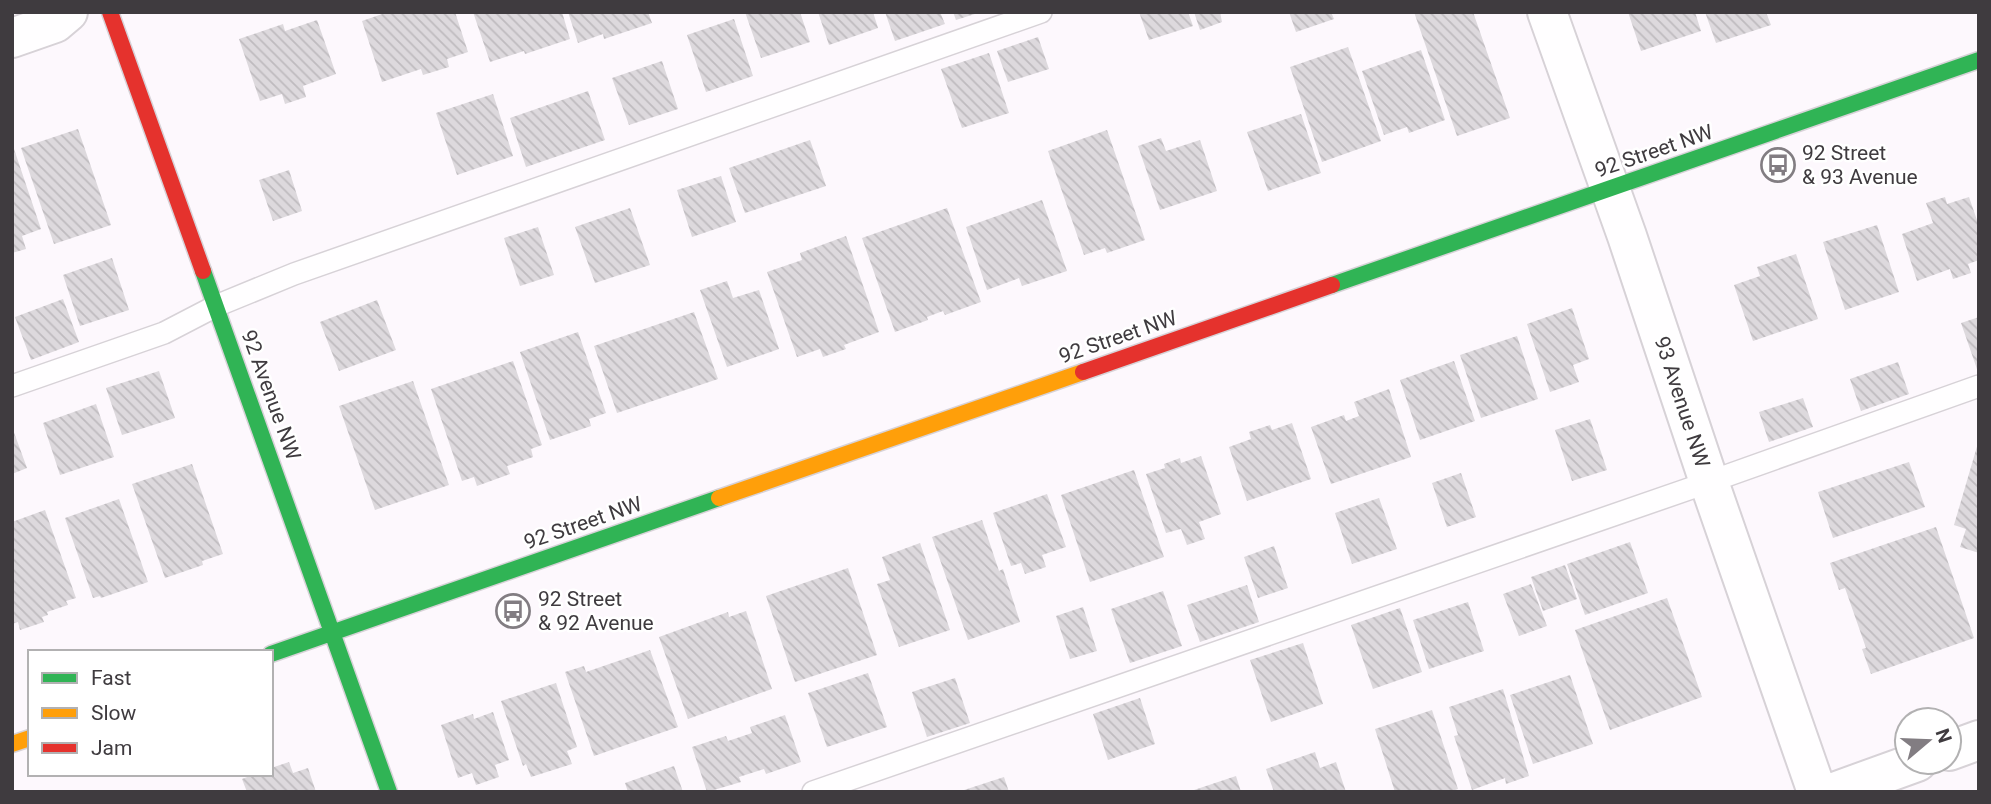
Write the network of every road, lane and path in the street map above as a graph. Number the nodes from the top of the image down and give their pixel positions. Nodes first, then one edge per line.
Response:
1 (68, 12) edge
2 (110, 12) edge
3 (1041, 12) edge
4 (1547, 12) edge
5 (12, 38) edge
6 (1979, 60) edge
7 (1609, 189) junction
8 (216, 306) junction
9 (12, 386) edge
10 (1979, 386) edge
11 (1709, 482) junction
12 (333, 632) junction
13 (273, 653) edge
14 (1893, 771) edge
15 (390, 792) edge
16 (813, 792) edge
17 (1817, 792) edge
18 (1834, 792) edge

1 - 5 street
2 - 8 street, 92 Avenue NW
3 - 8 lane
4 - 7 street, 93 Avenue NW
6 - 7 street, 92 Street NW
7 - 11 street, 93 Avenue NW
7 - 12 street, 92 Street NW
8 - 9 lane
8 - 12 street, 92 Avenue NW
10 - 11 lane
11 - 16 lane
11 - 17 street, 93 Avenue NW
12 - 13 street, 92 Street NW
12 - 15 street, 92 Avenue NW
14 - 18 street

